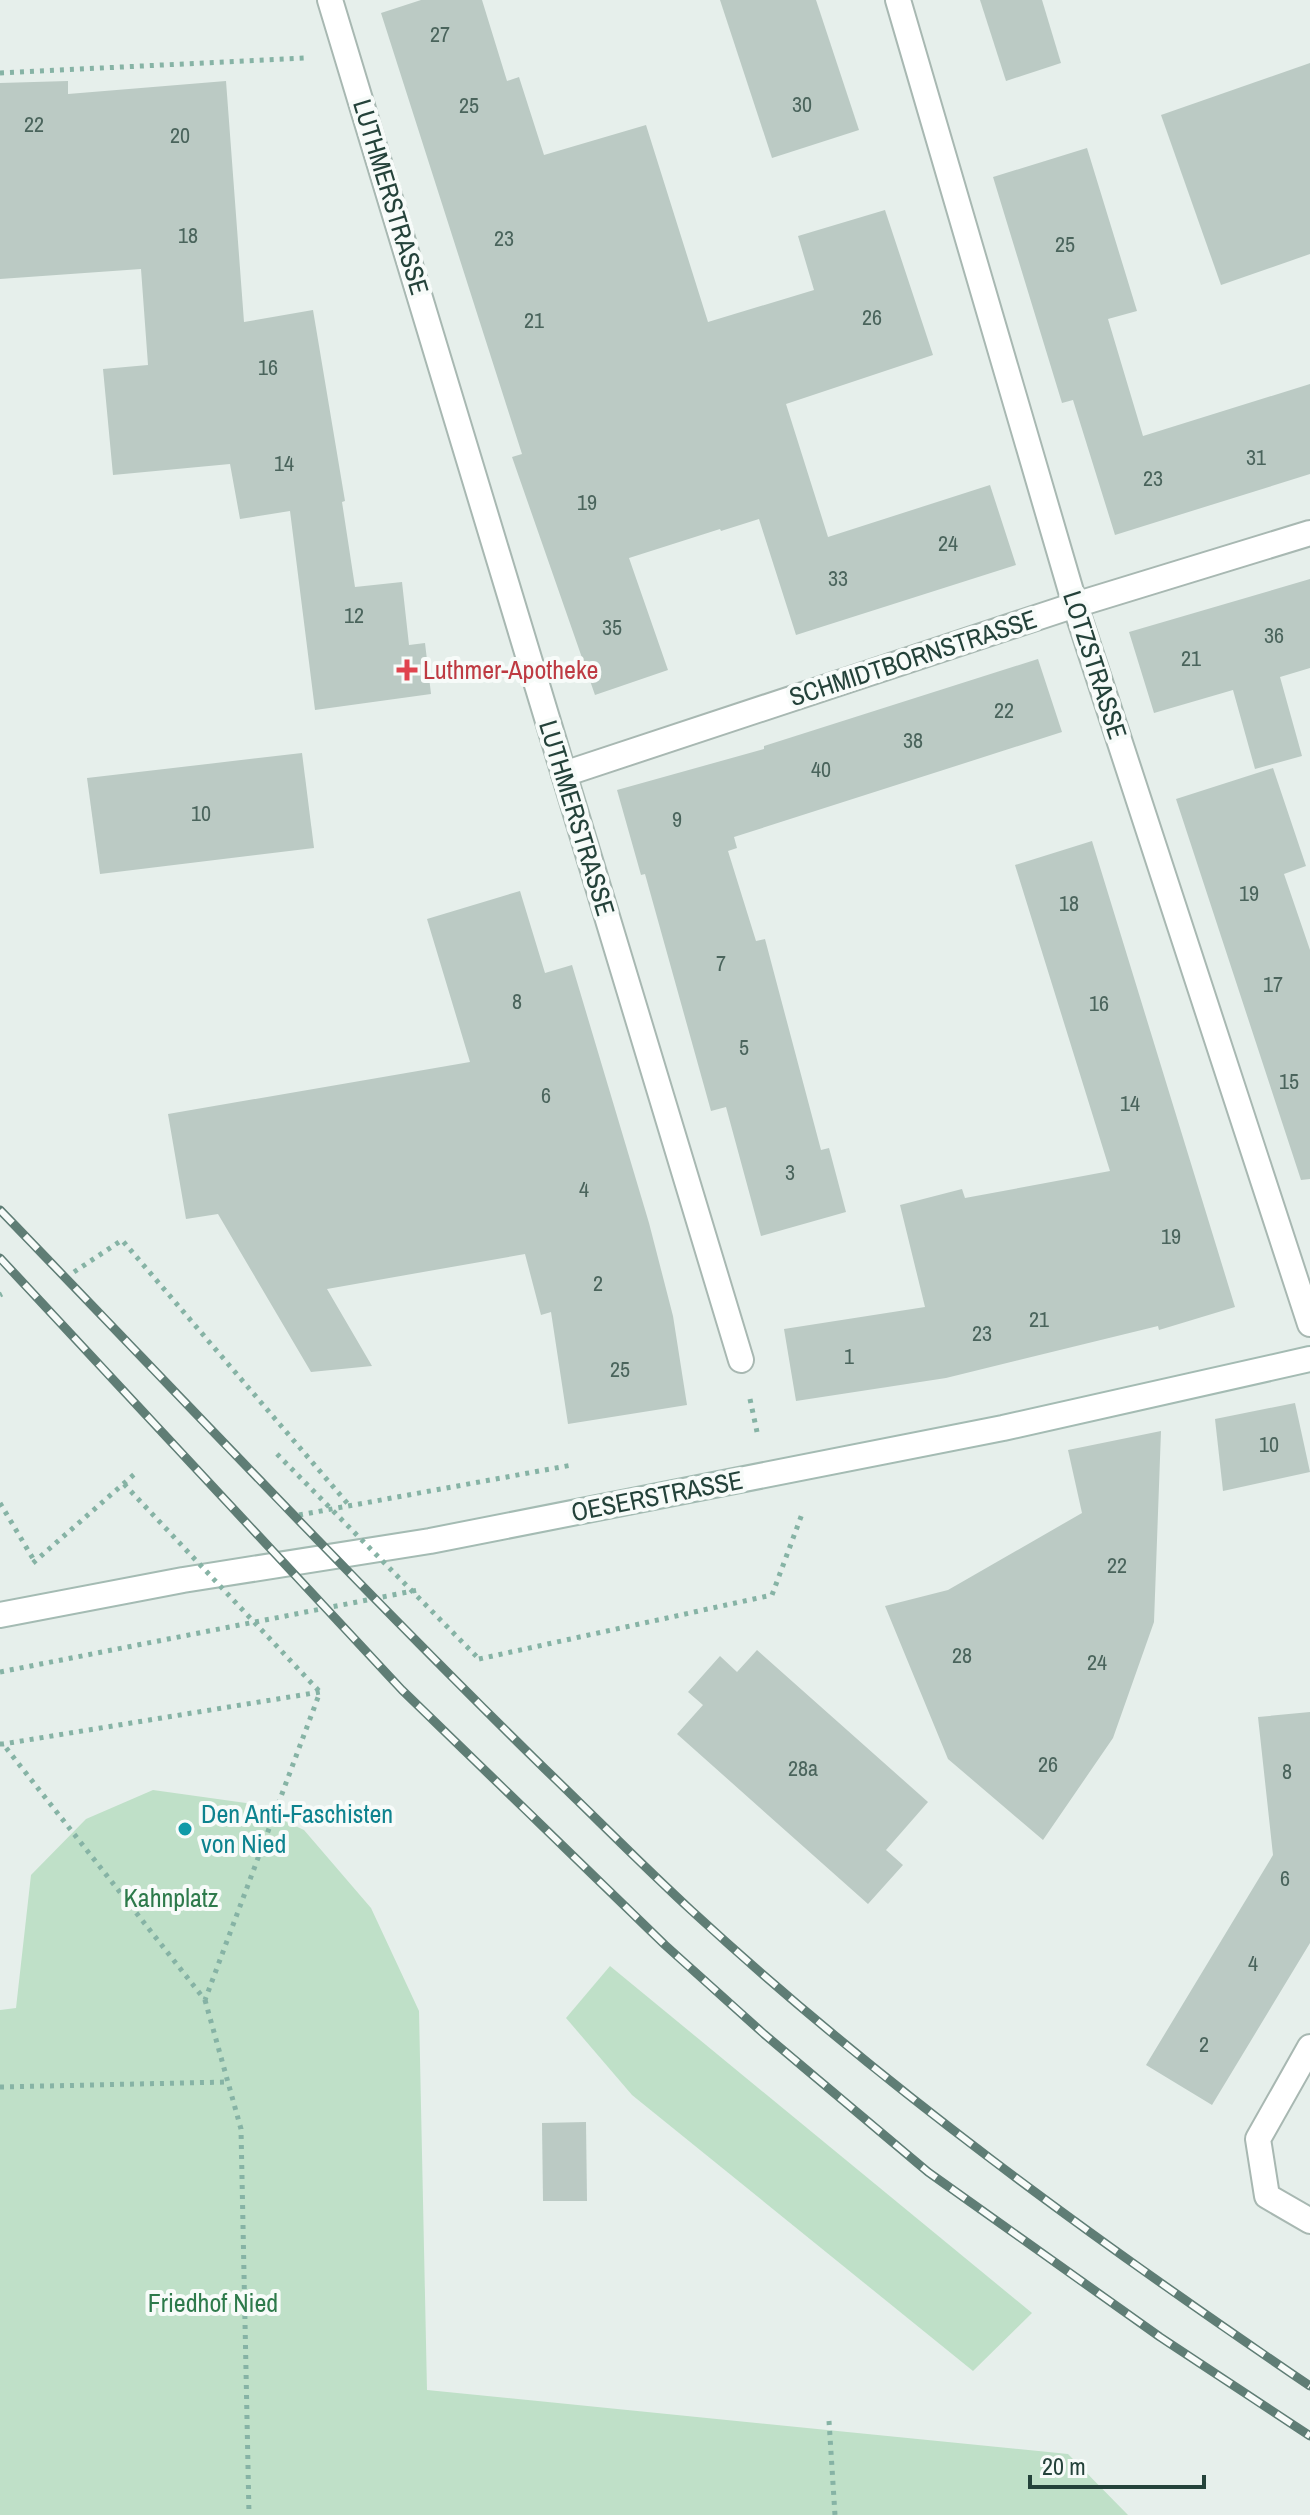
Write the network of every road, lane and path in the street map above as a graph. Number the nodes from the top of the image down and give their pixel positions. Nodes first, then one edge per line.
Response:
1 (330, 0) edge
2 (898, 0) edge
3 (348, 56) junction
4 (0, 73) edge
5 (1310, 533) edge
6 (1075, 605) junction
7 (564, 774) junction
8 (74, 1272) dead end
9 (1310, 1324) edge
10 (1310, 1359) edge
11 (741, 1360) dead end
12 (277, 1454) dead end
13 (138, 1471) dead end
14 (124, 1484) junction
15 (0, 1503) edge
16 (348, 1504) dead end
17 (802, 1514) dead end
18 (44, 1554) dead end
19 (35, 1562) dead end
20 (0, 1615) edge
21 (320, 1692) junction
22 (1, 1744) edge
23 (205, 2000) junction
24 (1310, 2047) edge
25 (228, 2082) junction
26 (0, 2087) edge
27 (1310, 2221) edge
28 (829, 2421) dead end
29 (249, 2515) edge
30 (835, 2515) edge

1 - 3 street, LUTHMERSTRASSE
2 - 6 street, LOTZSTRASSE
3 - 4 path
3 - 7 street, LUTHMERSTRASSE
5 - 6 street, SCHMIDTBORNSTRASSE
6 - 7 street, SCHMIDTBORNSTRASSE
6 - 9 street, LOTZSTRASSE
7 - 11 street, LUTHMERSTRASSE
8 - 16 path
10 - 20 street, OESERSTRASSE
12 - 17 path, bridge
13 - 14 path
14 - 18 path
14 - 21 path, bridge
15 - 19 path
21 - 22 path
21 - 23 path
22 - 23 path
23 - 25 path
24 - 27 street
25 - 26 path
25 - 29 path
28 - 30 path

